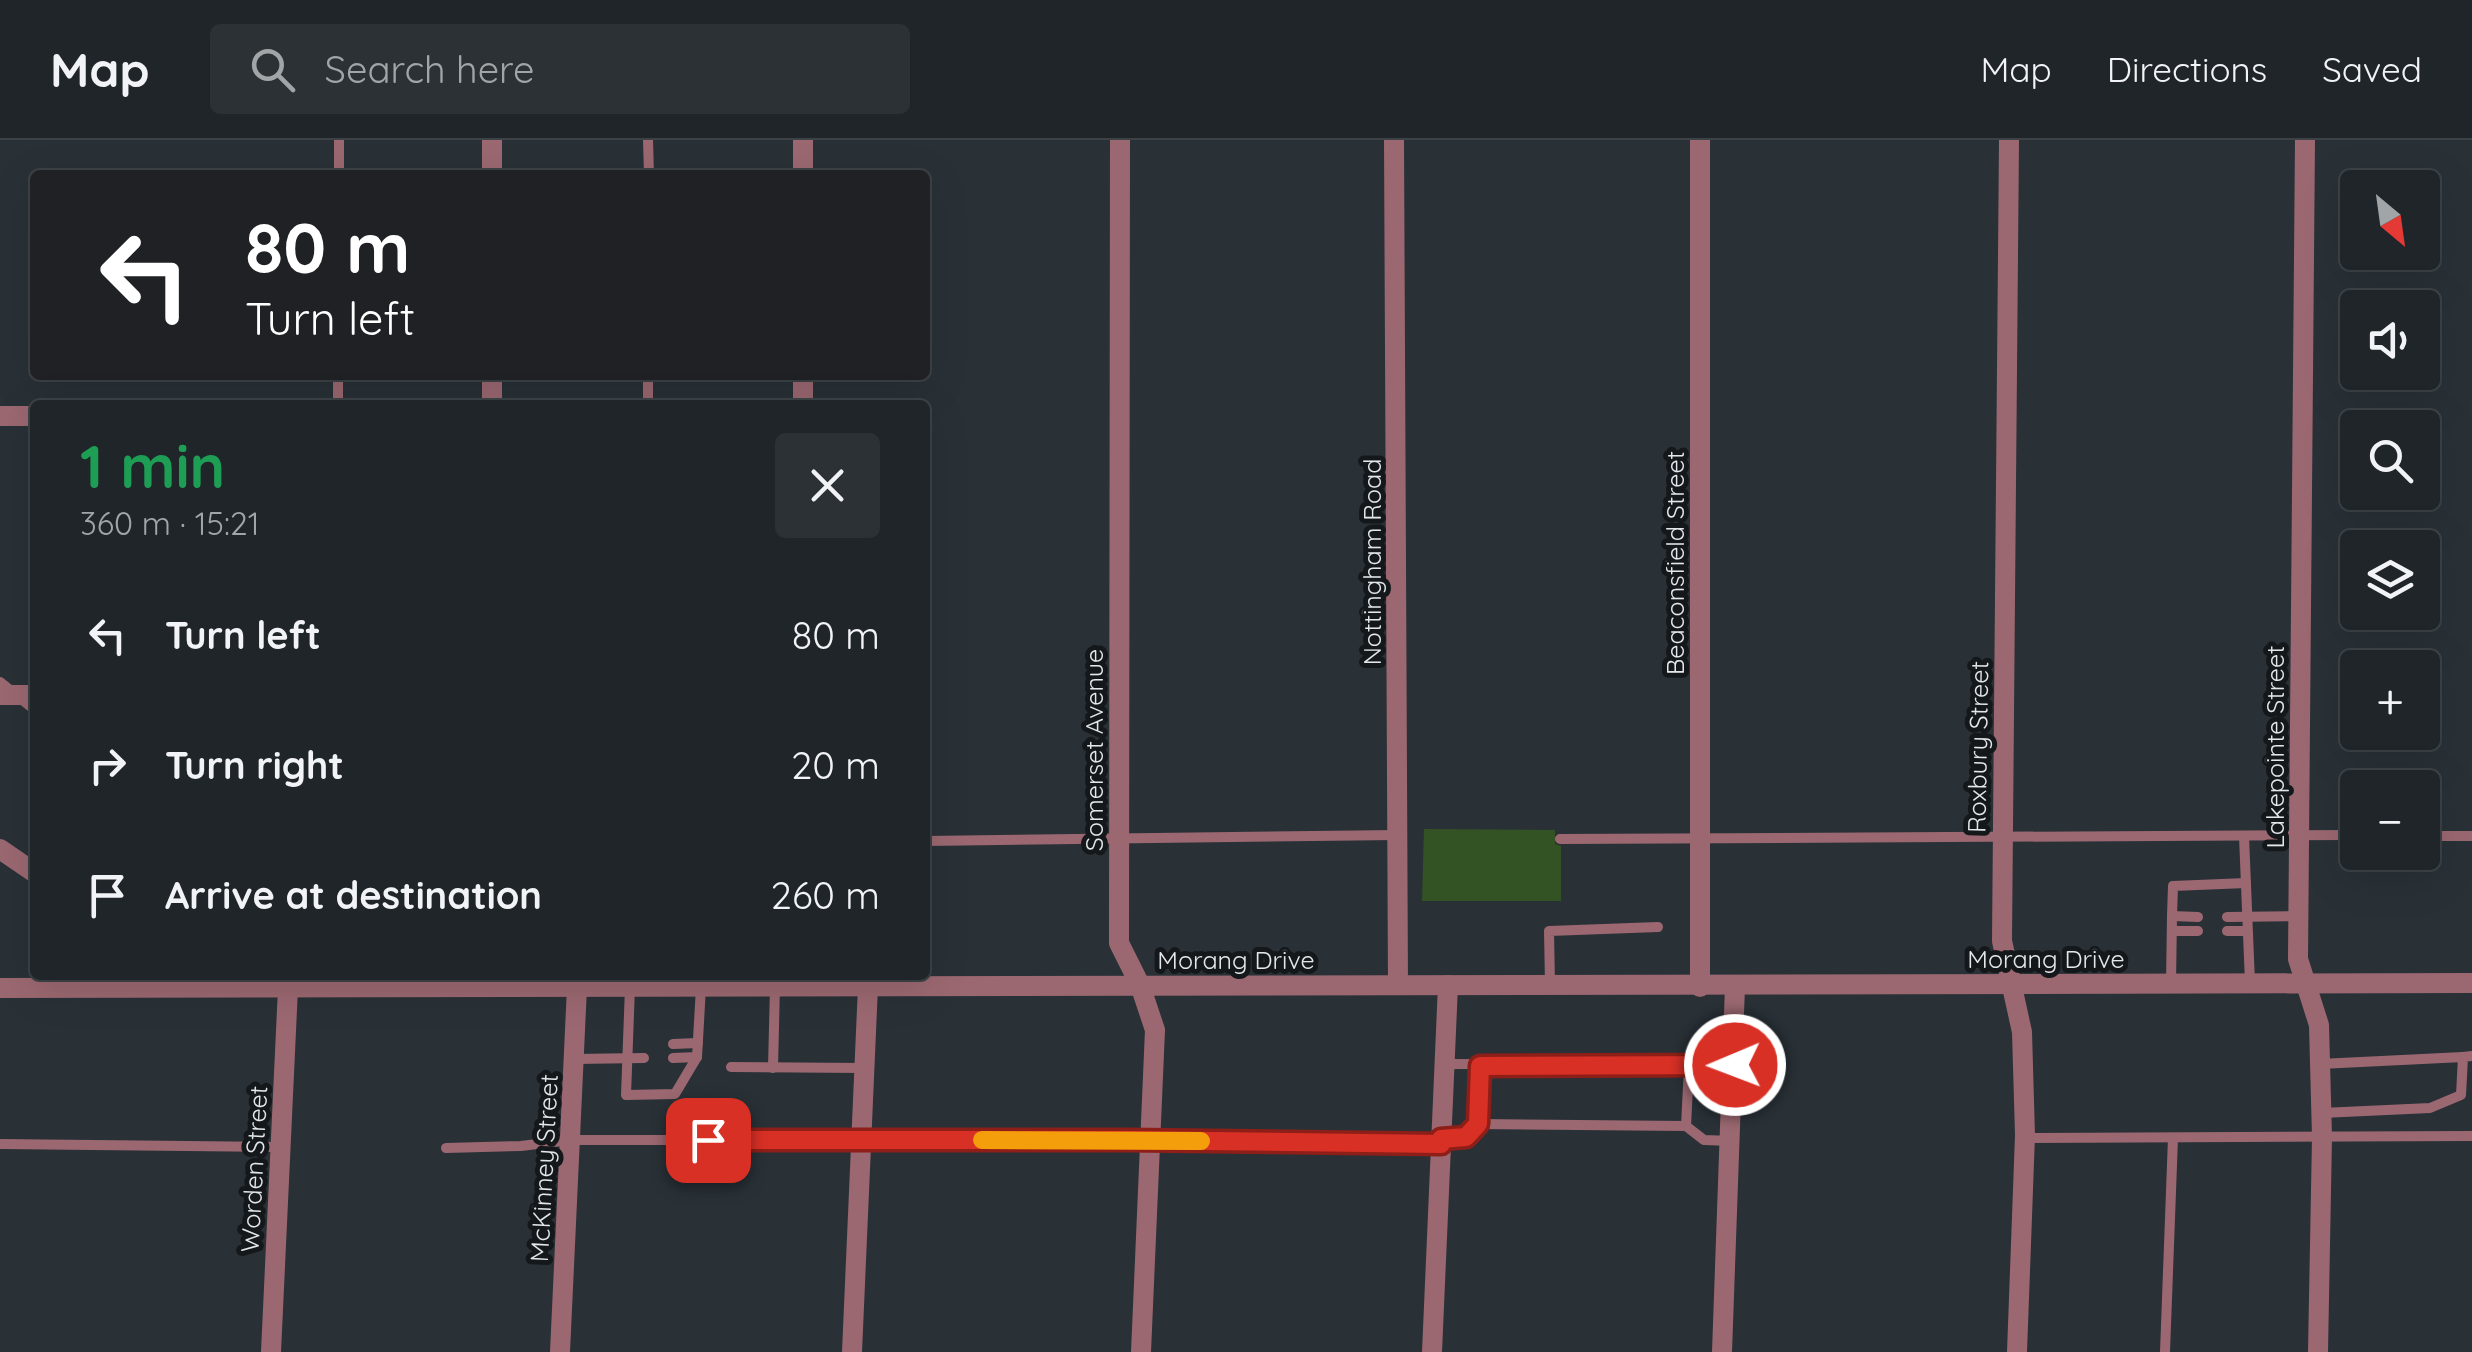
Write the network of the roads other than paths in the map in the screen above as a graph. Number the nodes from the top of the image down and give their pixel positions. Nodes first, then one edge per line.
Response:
1 (339, 140) edge
2 (492, 140) edge
3 (648, 140) edge
4 (803, 140) edge
5 (1120, 140) edge
6 (1394, 140) edge
7 (1700, 140) edge
8 (2010, 140) edge
9 (2306, 140) edge
10 (339, 170) edge
11 (492, 170) edge
12 (648, 170) edge
13 (803, 170) edge
14 (0, 416) edge
15 (30, 416) edge
16 (1398, 835) junction
17 (2300, 835) junction
18 (2244, 836) junction
19 (2340, 836) edge
20 (2440, 836) edge
21 (2472, 836) edge
22 (1699, 837) junction
23 (1119, 838) junction
24 (2002, 838) junction
25 (1560, 839) dead end
26 (930, 841) edge
27 (0, 849) edge
28 (30, 870) edge
29 (2246, 883) junction
30 (2172, 916) junction
31 (2299, 916) junction
32 (2198, 917) dead end
33 (2226, 917) dead end
34 (2246, 918) junction
35 (1658, 927) dead end
36 (2172, 931) junction
37 (2198, 931) dead end
38 (2227, 931) dead end
39 (2247, 932) junction
40 (189, 980) edge
41 (491, 981) edge
42 (802, 981) edge
43 (2250, 983) junction
44 (2308, 983) junction
45 (2472, 983) edge
46 (2010, 984) junction
47 (2171, 984) junction
48 (1398, 985) junction
49 (1448, 985) junction
50 (775, 986) junction
51 (868, 986) junction
52 (1140, 986) junction
53 (1550, 986) junction
54 (1700, 986) junction
55 (1735, 986) junction
56 (577, 987) junction
57 (630, 987) junction
58 (701, 987) junction
59 (0, 988) edge
60 (200, 988) junction
61 (288, 988) junction
62 (628, 1044) junction
63 (644, 1044) dead end
64 (673, 1044) dead end
65 (698, 1044) junction
66 (697, 1056) junction
67 (2467, 1057) edge
68 (628, 1058) junction
69 (644, 1058) dead end
70 (673, 1058) dead end
71 (574, 1059) junction
72 (1444, 1064) junction
73 (2320, 1064) junction
74 (1735, 1065) junction
75 (1480, 1066) junction
76 (1689, 1066) junction
77 (730, 1067) dead end
78 (773, 1068) junction
79 (864, 1068) junction
80 (2322, 1114) junction
81 (1478, 1124) junction
82 (1686, 1126) junction
83 (2472, 1136) edge
84 (2322, 1137) junction
85 (2024, 1138) junction
86 (2173, 1138) junction
87 (570, 1140) junction
88 (1150, 1140) junction
89 (861, 1141) junction
90 (1732, 1141) junction
91 (1441, 1142) junction
92 (0, 1144) edge
93 (280, 1147) junction
94 (446, 1148) dead end
95 (271, 1352) edge
96 (560, 1352) edge
97 (852, 1352) edge
98 (1141, 1352) edge
99 (1432, 1352) edge
100 (1722, 1352) edge
101 (2017, 1352) edge
102 (2164, 1352) edge
103 (2318, 1352) edge

1 - 10 lane
2 - 11 street
3 - 12 lane
4 - 13 street
5 - 23 street, Somerset Avenue
6 - 16 street, Nottingham Road
7 - 22 street, Beaconsfield Street
8 - 24 street, Roxbury Street
9 - 17 street, Lakepointe Street
14 - 15 street
16 - 23 lane
16 - 48 street, Nottingham Road
17 - 18 lane
17 - 19 lane
17 - 31 street, Lakepointe Street
18 - 24 lane
18 - 29 lane
20 - 21 lane
22 - 24 lane
22 - 25 lane
22 - 54 street, Beaconsfield Street
23 - 26 lane
23 - 52 street, Somerset Avenue
24 - 46 street, Roxbury Street
27 - 28 street
29 - 30 lane
29 - 34 lane
30 - 32 lane
30 - 36 lane
31 - 34 lane
31 - 44 street, Lakepointe Street
33 - 34 lane
34 - 39 lane
35 - 53 lane
36 - 37 lane
36 - 47 lane
38 - 39 lane
39 - 43 lane
40 - 60 street
41 - 56 street, Morang Drive
41 - 61 street, Morang Drive
42 - 50 street, Morang Drive
42 - 51 street, Morang Drive
43 - 44 street, Morang Drive
43 - 47 street, Morang Drive
44 - 45 street, Morang Drive
44 - 73 street, Lakepointe Street
46 - 47 street, Morang Drive
46 - 55 street, Morang Drive
46 - 85 street, Roxbury Street
48 - 49 street, Morang Drive
48 - 52 street, Morang Drive
49 - 53 street, Morang Drive
49 - 72 street
50 - 58 street, Morang Drive
50 - 78 lane
51 - 52 street, Morang Drive
51 - 79 street
52 - 88 street, Somerset Avenue
53 - 54 street, Morang Drive
54 - 55 street, Morang Drive
55 - 74 street
56 - 57 street, Morang Drive
56 - 71 street, McKinney Street
57 - 58 street, Morang Drive
57 - 62 lane
58 - 65 lane
59 - 60 street, Morang Drive
60 - 61 street, Morang Drive
61 - 93 street, Worden Street
62 - 63 lane
62 - 68 lane
64 - 65 lane
65 - 66 lane
66 - 68 lane
66 - 70 lane
67 - 73 lane
67 - 80 lane
68 - 69 lane
68 - 71 lane
71 - 87 street, McKinney Street
72 - 75 lane
72 - 91 street
73 - 80 street, Lakepointe Street
74 - 76 lane
74 - 90 street
75 - 76 lane
75 - 81 lane
76 - 82 lane
77 - 78 lane
78 - 79 lane
79 - 89 street
80 - 84 street, Lakepointe Street
81 - 82 lane
81 - 91 lane
82 - 90 lane
83 - 84 lane
84 - 86 lane
84 - 103 street, Lakepointe Street
85 - 86 lane
85 - 101 street, Roxbury Street
86 - 102 lane
87 - 89 lane
87 - 94 lane
87 - 96 street, McKinney Street
88 - 89 lane
88 - 91 lane
88 - 98 street, Somerset Avenue
89 - 97 street
90 - 100 street
91 - 99 street
92 - 93 lane
93 - 95 street, Worden Street

